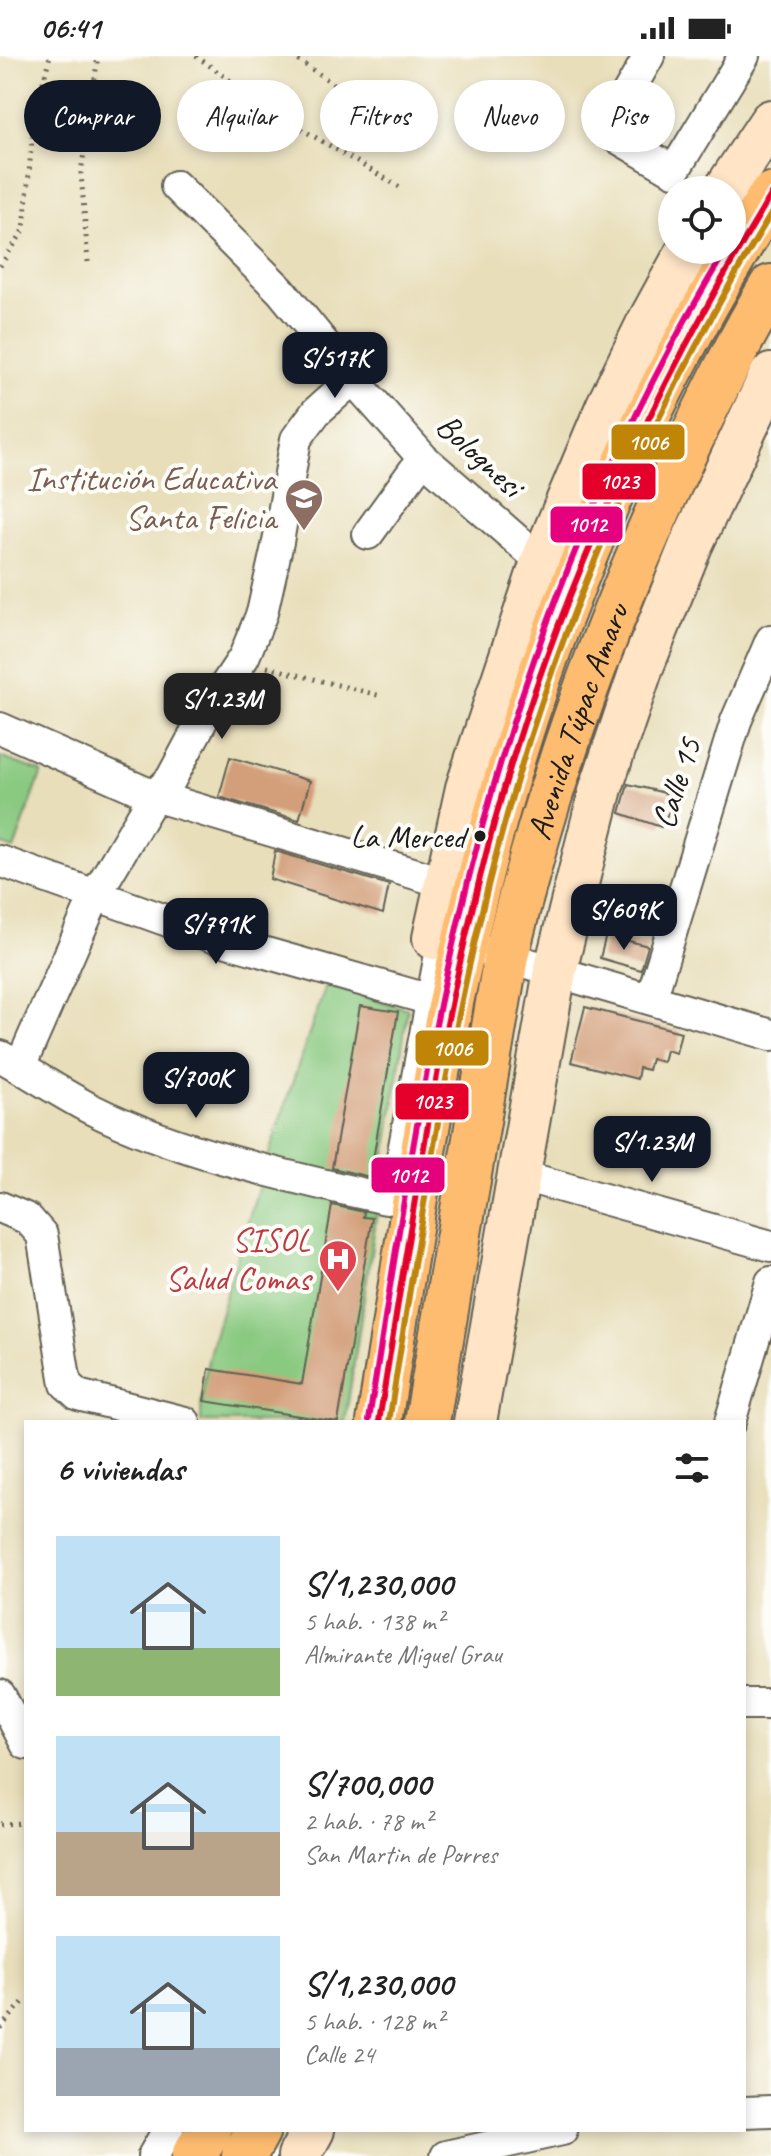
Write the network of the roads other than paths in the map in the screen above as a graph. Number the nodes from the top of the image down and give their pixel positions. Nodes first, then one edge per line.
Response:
1 (649, 56) edge
2 (744, 56) edge
3 (771, 121) edge
4 (734, 176) edge
5 (176, 186) dead end
6 (771, 195) edge
7 (680, 264) edge
8 (769, 295) edge
9 (771, 375) edge
10 (353, 379) junction
11 (423, 458) junction
12 (368, 534) dead end
13 (542, 562) junction
14 (771, 640) edge
15 (0, 728) edge
16 (154, 796) junction
17 (0, 861) edge
18 (460, 887) junction
19 (96, 894) junction
20 (449, 942) junction
21 (506, 956) junction
22 (555, 971) junction
23 (651, 999) junction
24 (438, 1002) junction
25 (771, 1035) edge
26 (10, 1062) edge
27 (519, 1175) junction
28 (386, 1199) joint
29 (0, 1207) edge
30 (771, 1246) edge
31 (771, 1282) edge
32 (177, 1420) edge
33 (379, 1420) edge
34 (427, 1420) edge
35 (475, 1420) edge
36 (731, 1420) edge
37 (0, 1695) edge
38 (746, 1704) edge
39 (771, 1704) edge
40 (24, 1740) edge
41 (771, 2111) edge
42 (746, 2112) edge
43 (167, 2132) edge
44 (208, 2132) edge
45 (257, 2132) edge
46 (312, 2132) edge
47 (553, 2132) edge
48 (153, 2156) edge
49 (194, 2156) edge
50 (244, 2156) edge
51 (299, 2156) edge
52 (446, 2156) edge

1 - 2 street
3 - 4 main road
5 - 10 street, Bolognesi
6 - 18 highway, Avenida Túpac Amaru
7 - 13 main road
8 - 21 highway, Avenida Túpac Amaru
9 - 22 main road, Avenida Túpac Amaru
10 - 11 street, Bolognesi
10 - 16 street
11 - 12 street
11 - 13 street, Bolognesi
13 - 18 main road
14 - 23 street, Calle 15
15 - 16 street
16 - 18 street
16 - 19 street
17 - 19 street
18 - 20 highway, Avenida Túpac Amaru
19 - 24 street
19 - 26 street
20 - 21 street
20 - 24 highway, Avenida Túpac Amaru
21 - 22 street
21 - 34 highway, Avenida Túpac Amaru
22 - 23 street
22 - 27 main road, Avenida Túpac Amaru
23 - 25 street
24 - 28 lane
24 - 33 highway, Avenida Túpac Amaru
26 - 28 street
27 - 30 street
27 - 35 main road, Avenida Túpac Amaru
29 - 32 street
31 - 36 street
37 - 40 street
38 - 39 street
41 - 42 street
43 - 48 street
44 - 49 highway
45 - 50 highway
46 - 51 main road
47 - 52 street

